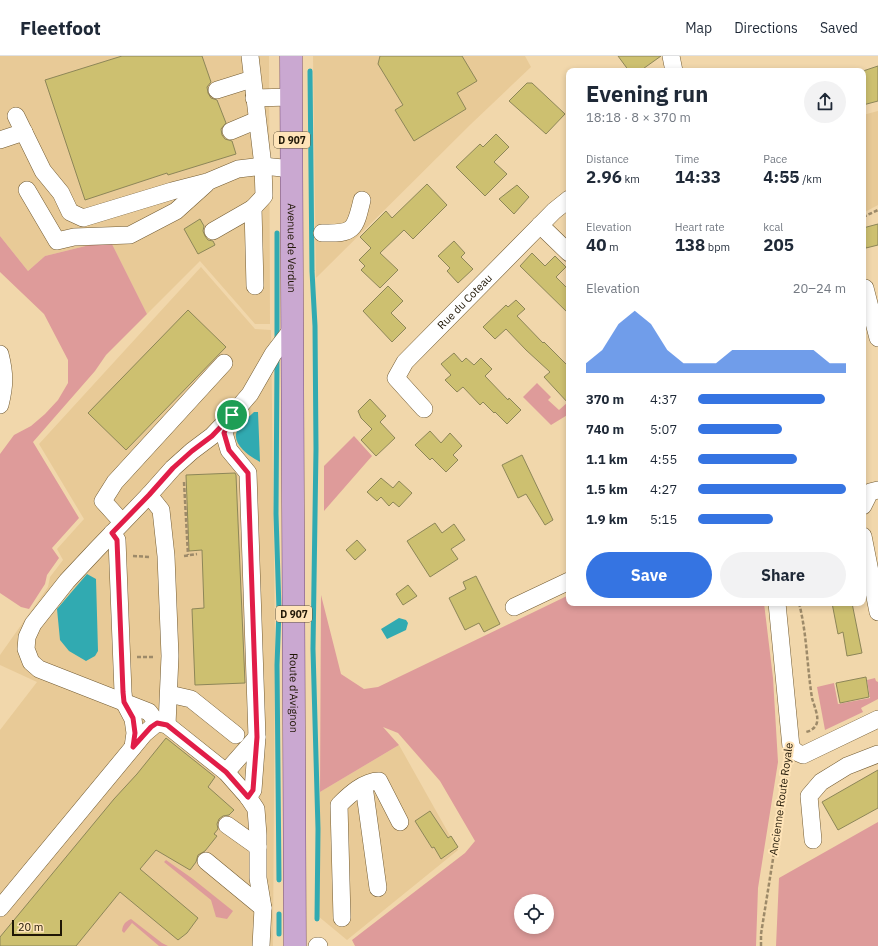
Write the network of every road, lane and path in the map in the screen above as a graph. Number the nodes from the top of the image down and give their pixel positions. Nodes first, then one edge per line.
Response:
1 (250, 56) edge
2 (291, 56) edge
3 (671, 56) edge
4 (673, 68) edge
5 (252, 79) junction
6 (217, 90) dead end
7 (292, 97) junction
8 (254, 98) junction
9 (16, 116) dead end
10 (257, 120) junction
11 (230, 131) dead end
12 (24, 132) junction
13 (0, 140) edge
14 (263, 166) junction
15 (292, 169) junction
16 (207, 182) junction
17 (27, 190) dead end
18 (362, 200) dead end
19 (566, 201) edge
20 (253, 208) junction
21 (878, 210) edge
22 (866, 216) edge
23 (540, 225) junction
24 (213, 231) dead end
25 (322, 233) dead end
26 (566, 250) edge
27 (255, 286) dead end
28 (866, 292) edge
29 (293, 328) junction
30 (878, 338) edge
31 (0, 354) edge
32 (224, 363) dead end
33 (0, 405) edge
34 (424, 409) dead end
35 (232, 415) junction
36 (293, 440) joint
37 (181, 478) dead end
38 (878, 490) edge
39 (149, 495) junction
40 (866, 500) edge
41 (117, 528) junction
42 (866, 551) edge
43 (197, 554) dead end
44 (188, 555) junction
45 (127, 556) dead end
46 (157, 556) dead end
47 (184, 556) dead end
48 (566, 582) edge
49 (777, 606) edge
50 (800, 606) edge
51 (514, 607) dead end
52 (878, 612) edge
53 (161, 656) dead end
54 (129, 658) dead end
55 (169, 694) junction
56 (124, 702) junction
57 (878, 719) edge
58 (162, 724) junction
59 (800, 733) dead end
60 (236, 735) dead end
61 (257, 737) junction
62 (133, 747) junction
63 (791, 747) junction
64 (878, 754) edge
65 (226, 772) junction
66 (364, 786) junction
67 (248, 797) junction
68 (400, 822) dead end
69 (227, 825) dead end
70 (813, 840) dead end
71 (258, 846) junction
72 (206, 861) dead end
73 (378, 888) dead end
74 (0, 908) edge
75 (262, 908) junction
76 (342, 918) dead end
77 (261, 946) edge
78 (295, 946) edge
79 (761, 946) edge

1 - 5 street
2 - 7 main road, Avenue de Verdun / D 907
3 - 4 street
5 - 6 street
5 - 8 street
7 - 8 street
7 - 15 main road, Avenue de Verdun / D 907
8 - 10 street
9 - 12 street
10 - 11 street
10 - 14 street
12 - 13 street
12 - 16 street
14 - 15 street
14 - 16 street
14 - 20 street
15 - 29 main road, Avenue de Verdun / D 907
16 - 17 street
18 - 25 street
19 - 23 street, Rue du Coteau
20 - 24 street
20 - 27 street
21 - 22 path
23 - 26 street
23 - 34 street, Rue du Coteau
28 - 30 street
29 - 35 street
29 - 36 main road, Avenue de Verdun / D 907
31 - 33 street
32 - 41 street
35 - 39 street
35 - 61 street
36 - 78 main road, Route d'Avignon / D 907
37 - 44 path
38 - 40 street
39 - 41 street
39 - 55 street
41 - 56 street
41 - 56 street
42 - 52 street
43 - 44 path
44 - 47 path
45 - 46 path
48 - 51 street
49 - 63 street, Ancienne Route Royale
50 - 59 path
53 - 54 path
55 - 58 street
55 - 60 street
56 - 58 street
56 - 62 street
57 - 63 street
58 - 62 street
58 - 65 street
61 - 65 street
61 - 67 street
62 - 74 street
63 - 79 path, Ancienne Route Royale
64 - 70 street
65 - 67 street
66 - 68 street
66 - 73 street
66 - 76 street
67 - 71 street
69 - 71 street
71 - 75 street
72 - 75 street
75 - 77 street

